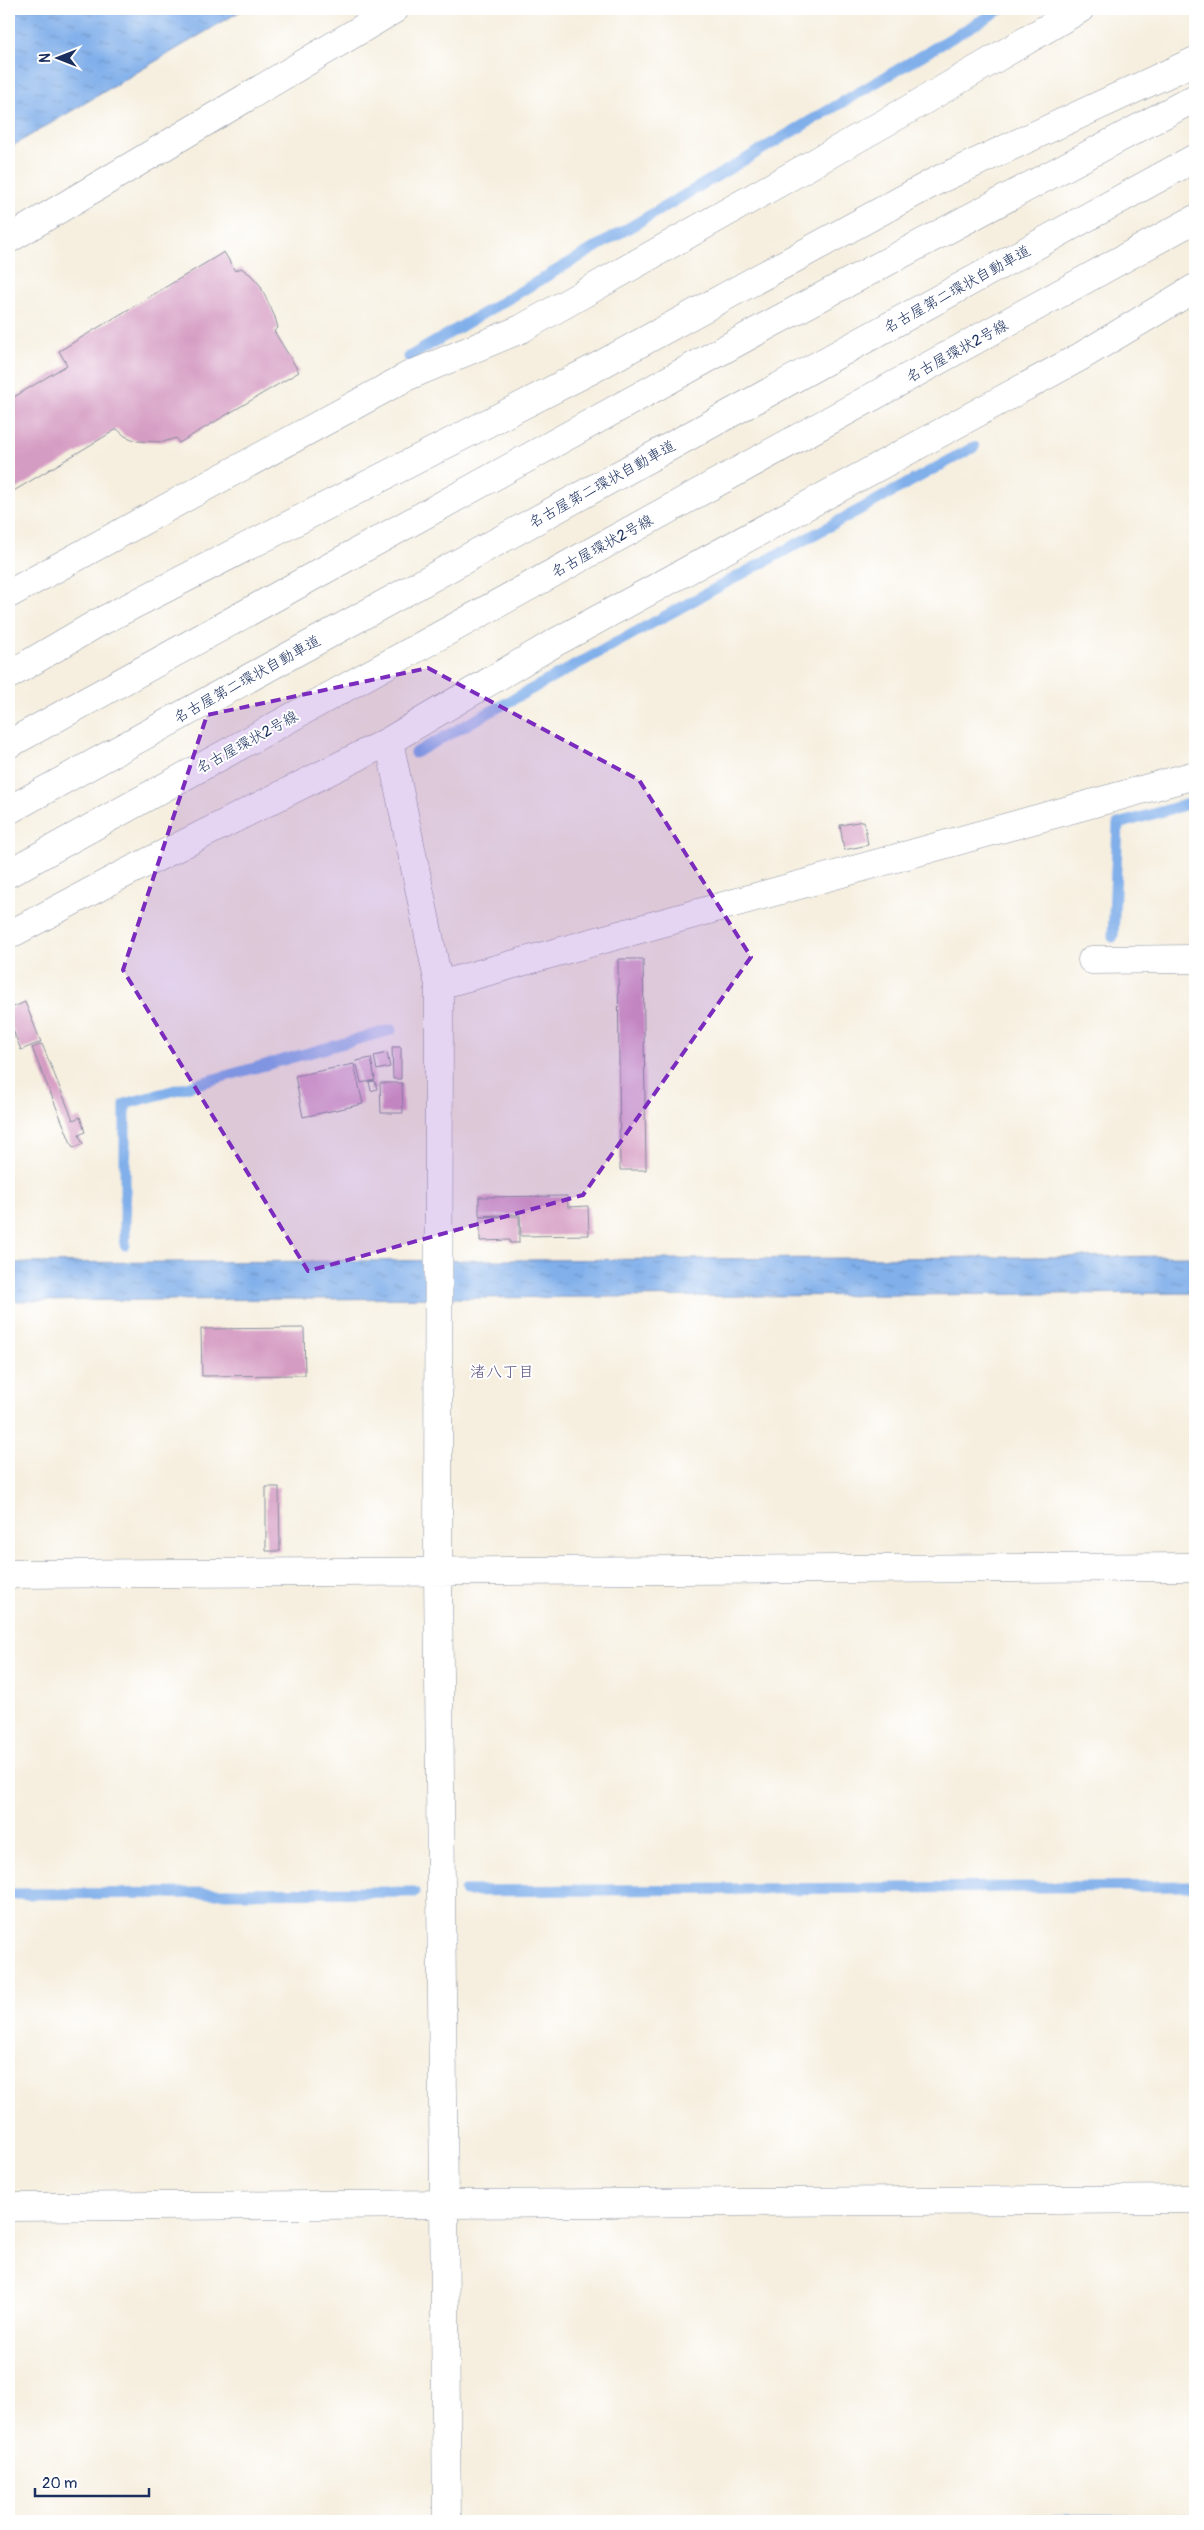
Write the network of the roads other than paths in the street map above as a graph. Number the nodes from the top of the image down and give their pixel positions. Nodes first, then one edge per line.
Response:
1 (395, 9) edge
2 (1080, 9) edge
3 (1195, 62) edge
4 (1195, 98) edge
5 (1195, 158) edge
6 (1195, 219) edge
7 (9, 239) edge
8 (1195, 288) edge
9 (9, 594) edge
10 (9, 674) edge
11 (389, 741) junction
12 (9, 744) edge
13 (1195, 775) edge
14 (9, 810) edge
15 (9, 874) edge
16 (9, 935) edge
17 (1195, 959) edge
18 (1092, 960) dead end
19 (439, 985) junction
20 (1195, 1567) edge
21 (438, 1571) junction
22 (9, 1574) edge
23 (1195, 2199) edge
24 (445, 2204) junction
25 (9, 2207) edge
26 (447, 2521) edge

1 - 7 main road
2 - 9 main road
3 - 10 main road
4 - 12 main road
5 - 14 main road, 名古屋第二環状自動車道
6 - 15 main road, 名古屋環状2号線
8 - 11 main road
11 - 16 main road
11 - 19 main road
13 - 19 main road
17 - 18 main road
19 - 21 main road
20 - 21 main road
21 - 22 main road
21 - 24 main road
23 - 24 main road
24 - 25 main road
24 - 26 main road

